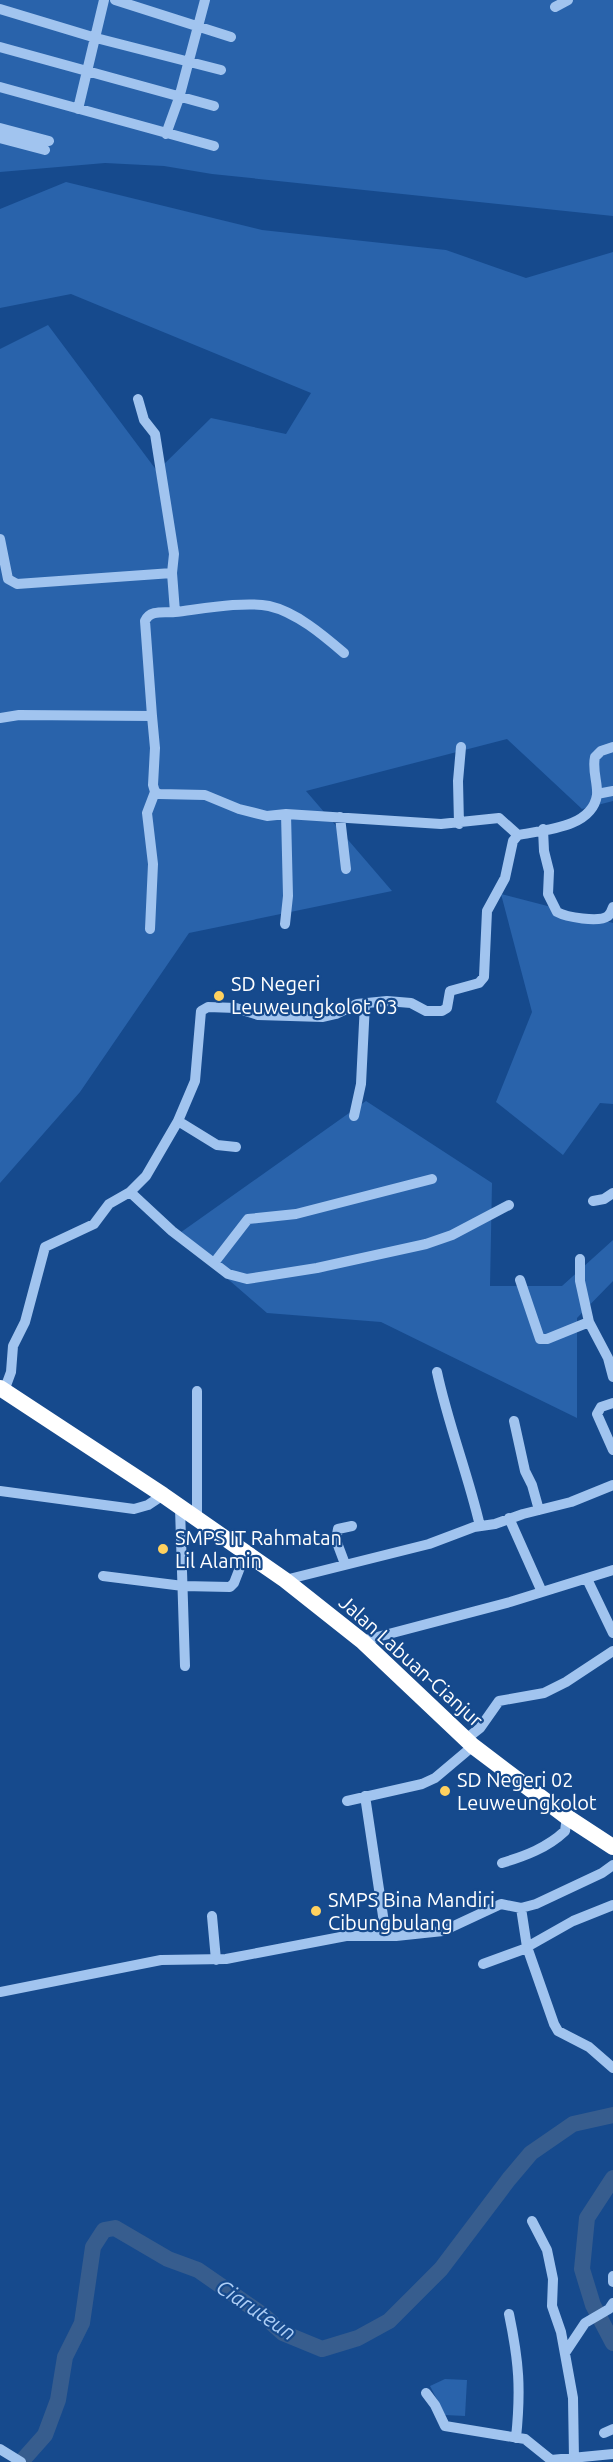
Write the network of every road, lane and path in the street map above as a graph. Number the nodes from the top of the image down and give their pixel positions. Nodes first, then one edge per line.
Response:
1 (104, 0) edge
2 (115, 0) edge
3 (205, 0) edge
4 (568, 0) edge
5 (555, 7) dead end
6 (0, 9) edge
7 (198, 25) junction
8 (231, 37) dead end
9 (96, 38) junction
10 (0, 47) edge
11 (189, 61) junction
12 (88, 70) junction
13 (221, 70) dead end
14 (0, 87) edge
15 (179, 98) junction
16 (214, 106) dead end
17 (78, 109) junction
18 (0, 128) edge
19 (166, 134) junction
20 (0, 138) edge
21 (214, 146) dead end
22 (138, 399) dead end
23 (0, 539) edge
24 (172, 573) junction
25 (176, 612) junction
26 (344, 653) dead end
27 (152, 716) junction
28 (0, 718) edge
29 (460, 747) dead end
30 (613, 747) edge
31 (613, 791) edge
32 (155, 792) junction
33 (597, 794) junction
34 (286, 814) junction
35 (340, 817) junction
36 (459, 824) junction
37 (543, 829) junction
38 (518, 835) junction
39 (346, 869) dead end
40 (613, 907) edge
41 (285, 924) dead end
42 (150, 929) dead end
43 (365, 1003) junction
44 (354, 1116) dead end
45 (178, 1121) junction
46 (236, 1147) dead end
47 (432, 1179) dead end
48 (130, 1192) junction
49 (613, 1193) edge
50 (593, 1201) dead end
51 (509, 1205) dead end
52 (580, 1259) dead end
53 (214, 1263) junction
54 (520, 1280) dead end
55 (589, 1322) junction
56 (437, 1372) dead end
57 (613, 1377) edge
58 (2, 1389) edge
59 (197, 1391) dead end
60 (613, 1402) edge
61 (514, 1421) dead end
62 (613, 1450) edge
63 (613, 1485) edge
64 (0, 1491) edge
65 (163, 1495) junction
66 (180, 1508) junction
67 (539, 1510) junction
68 (509, 1518) junction
69 (197, 1519) junction
70 (352, 1526) dead end
71 (480, 1526) junction
72 (246, 1552) junction
73 (345, 1564) junction
74 (613, 1569) edge
75 (103, 1576) dead end
76 (587, 1579) junction
77 (285, 1580) junction
78 (183, 1586) junction
79 (542, 1592) junction
80 (613, 1633) edge
81 (362, 1641) junction
82 (613, 1651) edge
83 (185, 1666) dead end
84 (469, 1742) junction
85 (365, 1796) junction
86 (347, 1801) dead end
87 (567, 1817) junction
88 (613, 1847) edge
89 (502, 1863) dead end
90 (613, 1865) edge
91 (613, 1905) edge
92 (521, 1908) junction
93 (212, 1916) dead end
94 (386, 1936) junction
95 (527, 1947) junction
96 (216, 1960) junction
97 (483, 1964) dead end
98 (0, 1992) edge
99 (613, 2068) edge
100 (532, 2222) dead end
101 (611, 2306) edge
102 (510, 2314) dead end
103 (565, 2353) junction
104 (426, 2392) dead end
105 (516, 2438) junction
106 (1, 2450) edge
107 (613, 2454) edge
108 (574, 2459) junction
109 (21, 2462) edge

1 - 9 street
2 - 7 street
3 - 7 street
4 - 5 street
6 - 9 street
7 - 8 street
7 - 11 street
9 - 11 street
9 - 12 street
10 - 12 street
11 - 13 street
11 - 15 street
12 - 15 street
12 - 17 street
14 - 17 street
15 - 16 street
15 - 19 street
17 - 19 street
18 - 20 street
19 - 21 street
22 - 24 street
23 - 24 street
24 - 25 street
25 - 26 street
25 - 27 street
27 - 28 street
27 - 32 street
29 - 36 street
30 - 33 street
31 - 33 street
32 - 34 street
32 - 42 street
33 - 37 street
34 - 35 street
34 - 41 street
35 - 36 street
35 - 39 street
36 - 38 street
37 - 38 street
37 - 40 street
38 - 43 street
43 - 44 street
43 - 45 street
45 - 46 street
45 - 48 street
47 - 53 street
48 - 53 street
48 - 58 street
49 - 50 street
51 - 53 street
52 - 55 street
54 - 55 street
55 - 57 street
56 - 71 street
58 - 65 highway, Jalan Labuan-Cianjur
59 - 69 street
60 - 62 street
61 - 67 street
63 - 67 street
64 - 65 street
65 - 66 highway, Jalan Labuan-Cianjur
66 - 69 highway, Jalan Labuan-Cianjur
66 - 78 street
67 - 68 street
68 - 71 street
68 - 79 street
69 - 72 highway, Jalan Labuan-Cianjur
70 - 73 street
71 - 73 street
72 - 77 highway, Jalan Labuan-Cianjur
72 - 78 street
73 - 77 street
74 - 76 street
75 - 78 street
76 - 79 street
76 - 80 street
77 - 81 highway, Jalan Labuan-Cianjur
78 - 83 street
79 - 81 street
81 - 84 highway, Jalan Labuan-Cianjur
82 - 84 street
84 - 85 street
84 - 87 highway, Jalan Labuan-Cianjur
85 - 86 street
85 - 94 street
87 - 88 highway, Jalan Labuan-Cianjur
87 - 89 street
90 - 92 street
91 - 95 street
92 - 94 street
92 - 95 street
93 - 96 street
94 - 96 street
95 - 97 street
95 - 99 street
96 - 98 street
100 - 103 street
101 - 103 street
102 - 105 street
103 - 108 street
104 - 105 street
105 - 108 street
106 - 109 street
107 - 108 street

